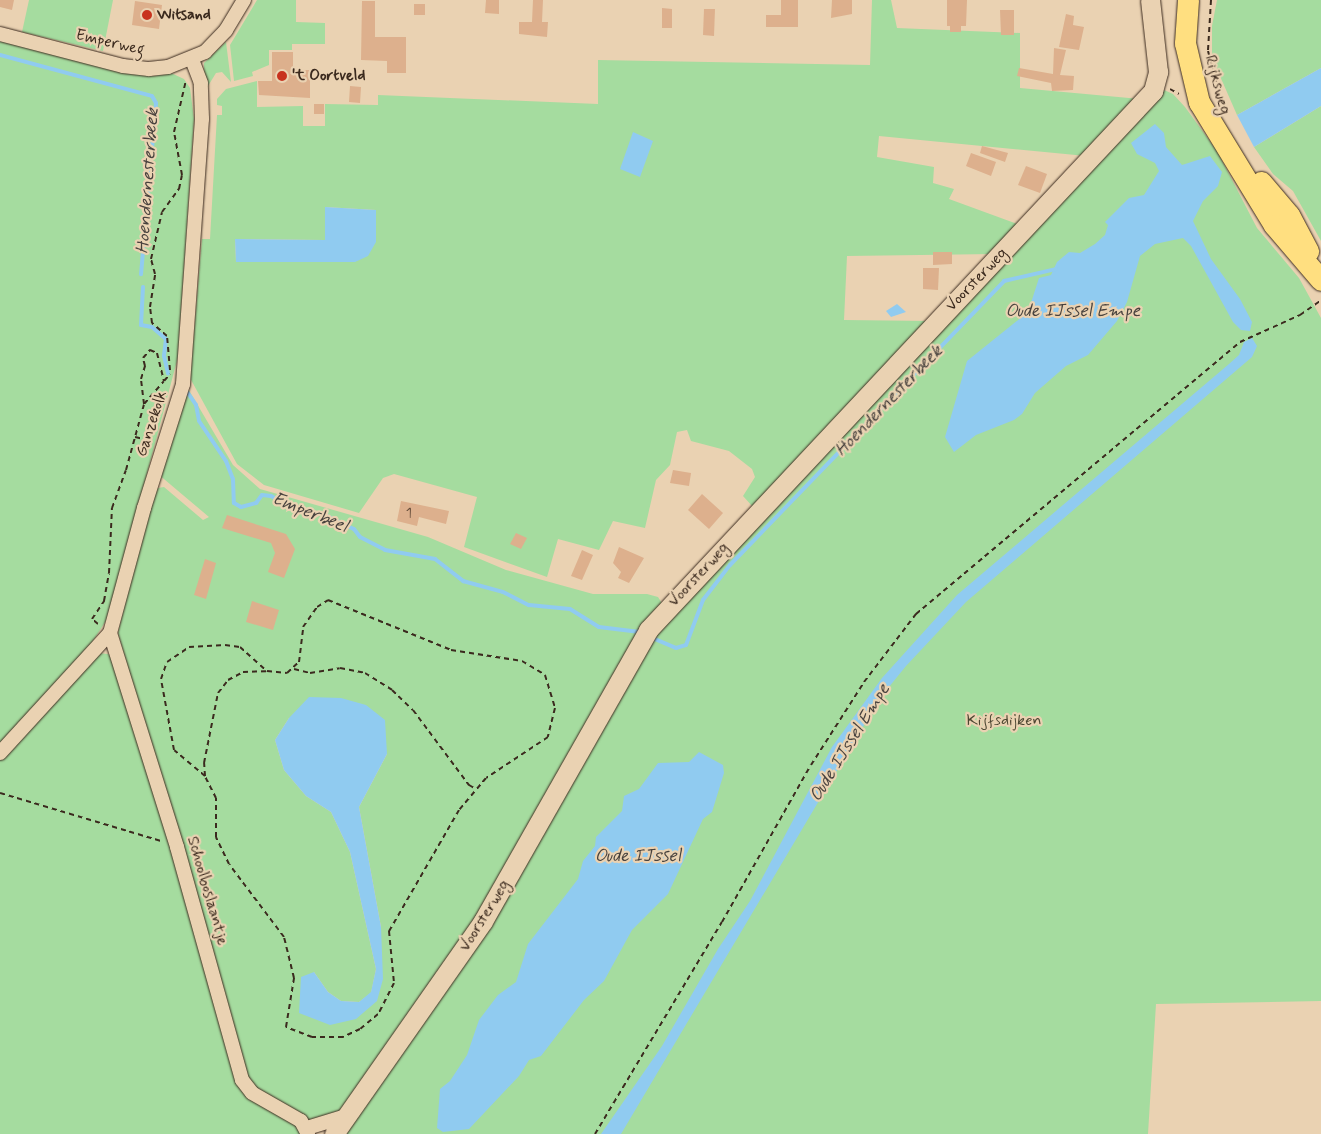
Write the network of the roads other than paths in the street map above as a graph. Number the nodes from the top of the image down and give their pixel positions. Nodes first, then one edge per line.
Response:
1 (244, 0) edge
2 (1150, 0) edge
3 (1188, 0) edge
4 (1202, 0) edge
5 (0, 34) edge
6 (194, 65) junction
7 (1228, 143) junction
8 (1318, 275) edge
9 (110, 633) junction
10 (0, 754) edge
11 (346, 1116) junction
12 (307, 1131) edge
13 (334, 1134) edge

1 - 6 street, Emperweg
2 - 11 street, Voorsterweg
3 - 7 main road, Rijksweg
4 - 7 main road, Rijksweg
5 - 6 street, Emperweg
6 - 9 street, Ganzekolk
7 - 8 main road
9 - 10 street, Ganzekolk
9 - 12 street, Schoolboslaantje
11 - 12 street, Schoolboslaantje
11 - 13 street, Voorsterweg

